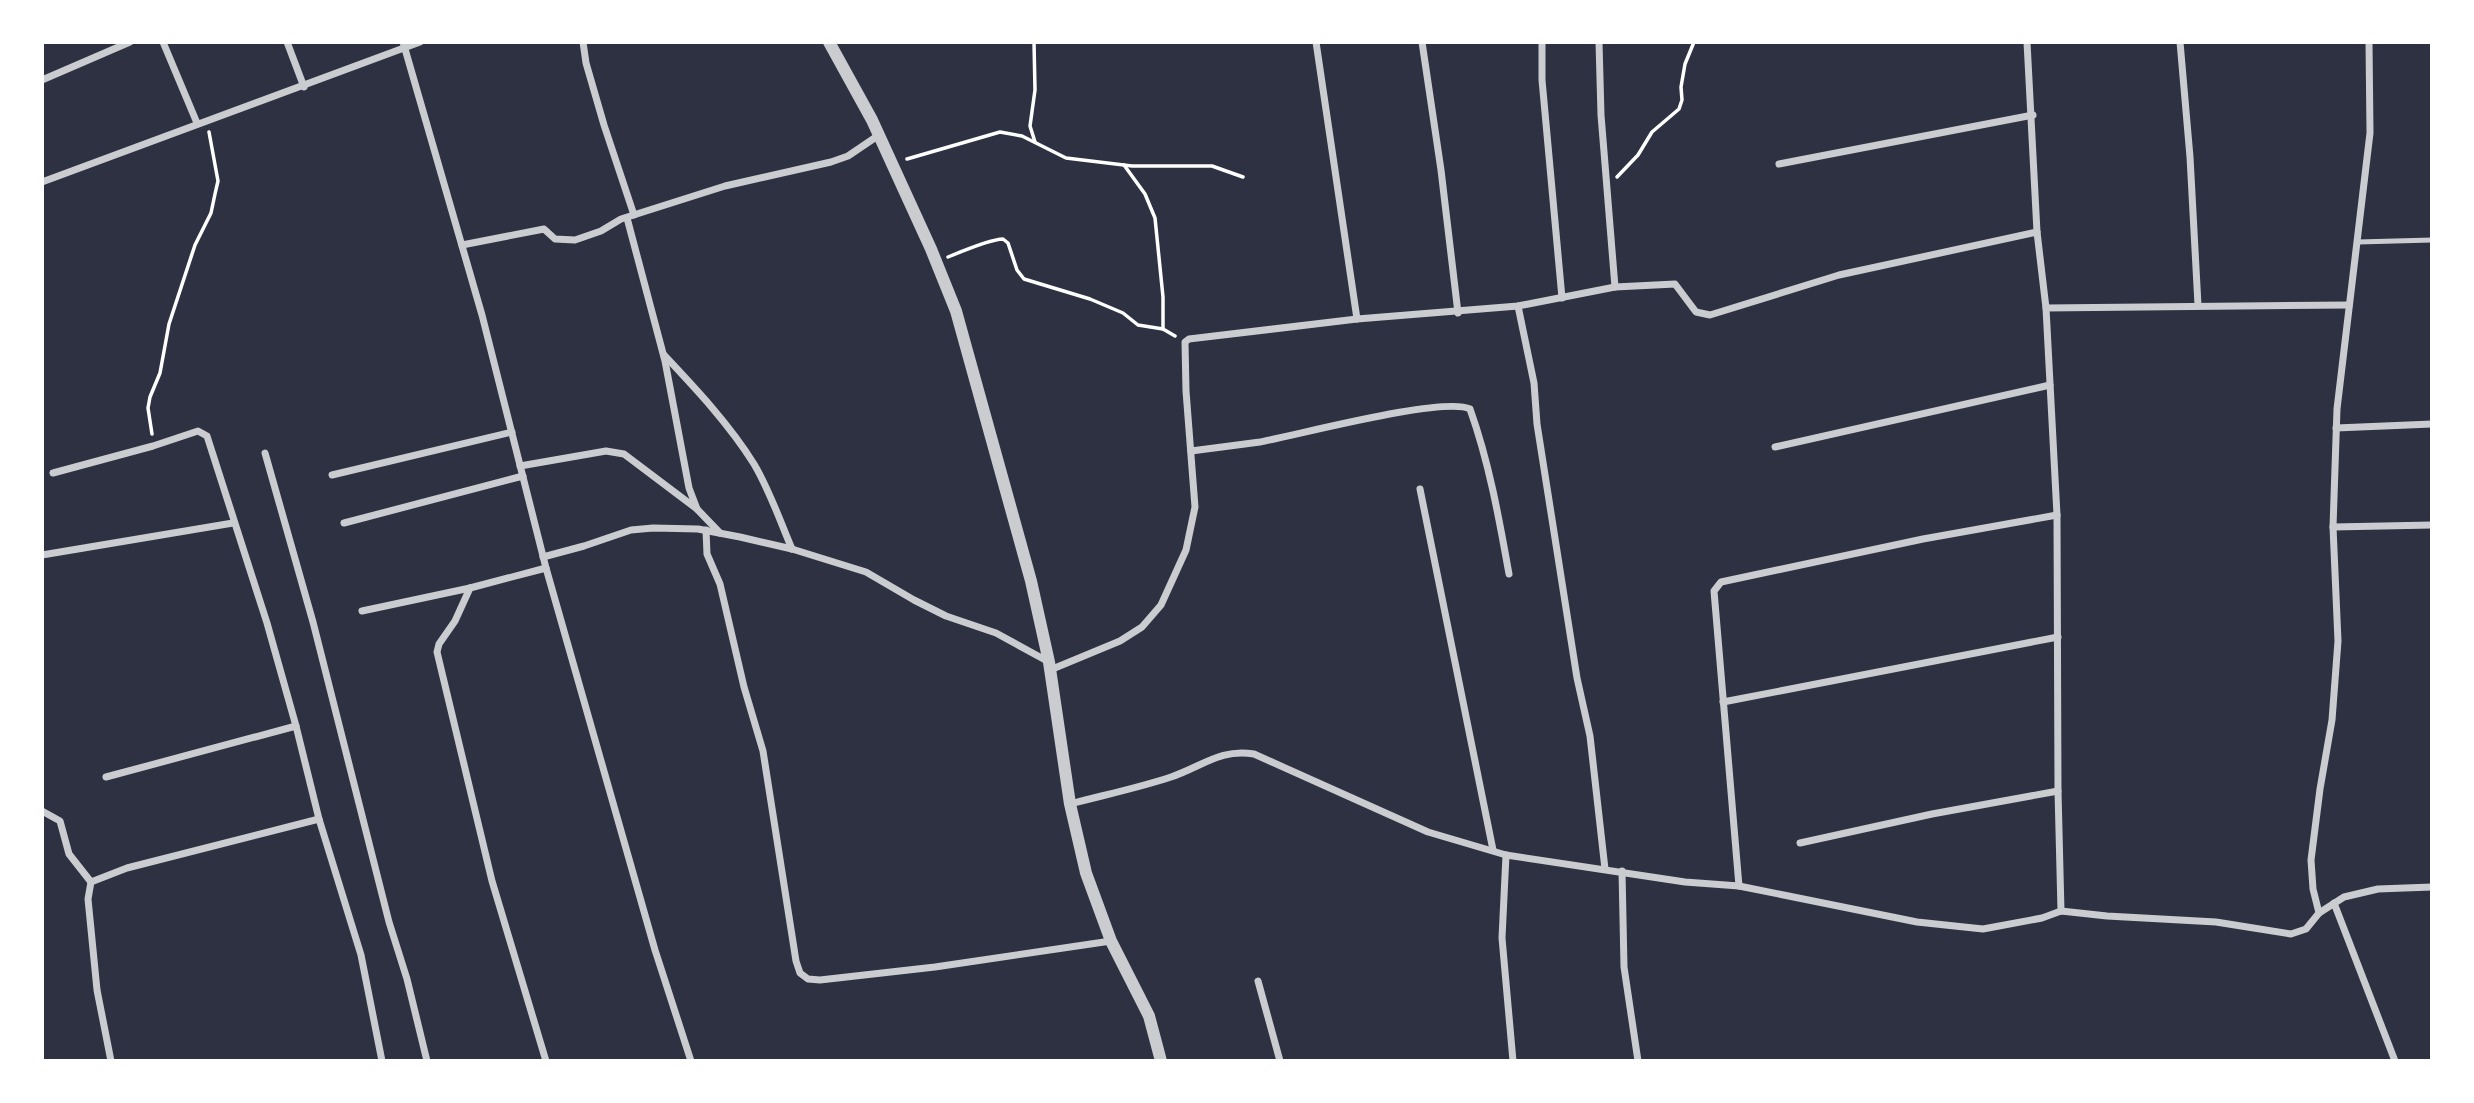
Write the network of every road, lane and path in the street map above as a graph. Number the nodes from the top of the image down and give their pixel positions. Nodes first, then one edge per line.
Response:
1 (130, 42) edge
2 (163, 42) edge
3 (287, 42) edge
4 (420, 42) edge
5 (583, 42) edge
6 (829, 42) edge
7 (1034, 42) edge
8 (1316, 42) edge
9 (1422, 42) edge
10 (1542, 42) edge
11 (1599, 42) edge
12 (1694, 42) edge
13 (2027, 42) edge
14 (2180, 42) edge
15 (2369, 42) edge
16 (404, 45) edge
17 (42, 80) edge
18 (304, 87) junction
19 (2033, 115) junction
20 (206, 120) junction
21 (197, 123) junction
22 (879, 135) junction
23 (1035, 142) junction
24 (892, 164) junction
25 (1779, 164) dead end
26 (1124, 165) junction
27 (1243, 177) dead end
28 (42, 182) edge
29 (1607, 186) junction
30 (631, 216) junction
31 (2038, 232) junction
32 (2432, 240) edge
33 (2358, 242) junction
34 (462, 245) junction
35 (936, 262) junction
36 (1615, 287) junction
37 (1562, 298) junction
38 (2198, 305) junction
39 (2349, 305) junction
40 (1518, 306) junction
41 (2046, 308) junction
42 (1458, 313) junction
43 (1357, 319) junction
44 (1163, 329) junction
45 (1185, 342) junction
46 (663, 354) junction
47 (2050, 384) junction
48 (2432, 424) edge
49 (2336, 428) junction
50 (512, 432) junction
51 (153, 446) junction
52 (1774, 447) dead end
53 (1191, 451) junction
54 (265, 453) dead end
55 (520, 466) junction
56 (53, 473) dead end
57 (332, 475) dead end
58 (523, 476) junction
59 (1420, 489) dead end
60 (697, 509) junction
61 (2057, 515) junction
62 (233, 523) junction
63 (344, 523) dead end
64 (2432, 525) edge
65 (2333, 527) junction
66 (706, 530) junction
67 (720, 533) junction
68 (792, 549) junction
69 (42, 555) edge
70 (543, 557) junction
71 (546, 568) junction
72 (1509, 574) dead end
73 (470, 588) junction
74 (362, 611) dead end
75 (2058, 637) junction
76 (1050, 666) junction
77 (1723, 702) junction
78 (296, 726) junction
79 (106, 777) dead end
80 (2058, 791) junction
81 (1070, 804) junction
82 (42, 811) edge
83 (319, 819) junction
84 (1800, 843) dead end
85 (1493, 850) junction
86 (1506, 855) junction
87 (1605, 869) junction
88 (1622, 871) junction
89 (91, 882) junction
90 (1739, 886) junction
91 (2432, 887) edge
92 (2334, 903) junction
93 (2061, 911) junction
94 (2319, 913) junction
95 (1111, 941) junction
96 (1258, 981) dead end
97 (111, 1061) edge
98 (382, 1061) edge
99 (427, 1061) edge
100 (546, 1061) edge
101 (691, 1061) edge
102 (1161, 1061) edge
103 (1280, 1061) edge
104 (1513, 1061) edge
105 (1638, 1061) edge
106 (2395, 1061) edge

1 - 17 street
2 - 21 street
3 - 18 street
4 - 16 street
5 - 30 street
6 - 22 street
7 - 23 path
8 - 43 street
9 - 42 street
10 - 37 street
11 - 29 street
12 - 29 path
13 - 19 street
14 - 38 street
15 - 33 street
16 - 18 street
16 - 34 street
18 - 20 street
19 - 25 street
19 - 31 street
20 - 21 street
20 - 51 path
21 - 28 street
22 - 24 street
22 - 30 street
23 - 24 path
23 - 26 path
24 - 35 street
26 - 27 path
26 - 44 path
29 - 36 street
30 - 34 street
30 - 46 street
31 - 36 street
31 - 41 street
32 - 33 lane
33 - 39 street
34 - 50 street
35 - 44 path
35 - 76 street
36 - 37 street
37 - 40 street
38 - 39 street
38 - 41 street
39 - 49 street
40 - 42 street
40 - 87 street
41 - 47 street
42 - 43 street
43 - 45 street
44 - 45 path
45 - 53 street
46 - 60 street
46 - 68 street
47 - 52 street
47 - 61 street
48 - 49 street
49 - 65 street
50 - 55 street
50 - 57 street
51 - 56 street
51 - 62 street
53 - 72 street
53 - 76 street
54 - 99 street
55 - 58 street
55 - 60 street
58 - 63 street
58 - 70 street
59 - 85 street
60 - 67 street
61 - 75 street
61 - 77 street
62 - 69 street
62 - 78 street
64 - 65 street
65 - 94 street
66 - 67 street
66 - 70 street
66 - 95 street
67 - 68 street
68 - 76 street
70 - 71 street
71 - 73 street
71 - 101 street
73 - 74 street
73 - 100 street
75 - 77 street
75 - 80 street
76 - 81 street
77 - 90 street
78 - 79 street
78 - 83 street
80 - 84 street
80 - 93 street
81 - 85 street
81 - 95 street
82 - 89 street
83 - 89 street
83 - 98 street
85 - 86 street
86 - 87 street
86 - 104 street
87 - 88 street
88 - 90 street
88 - 105 street
89 - 97 street
90 - 93 street
91 - 92 street
92 - 94 street
92 - 106 street
93 - 94 street
95 - 102 street
96 - 103 street

